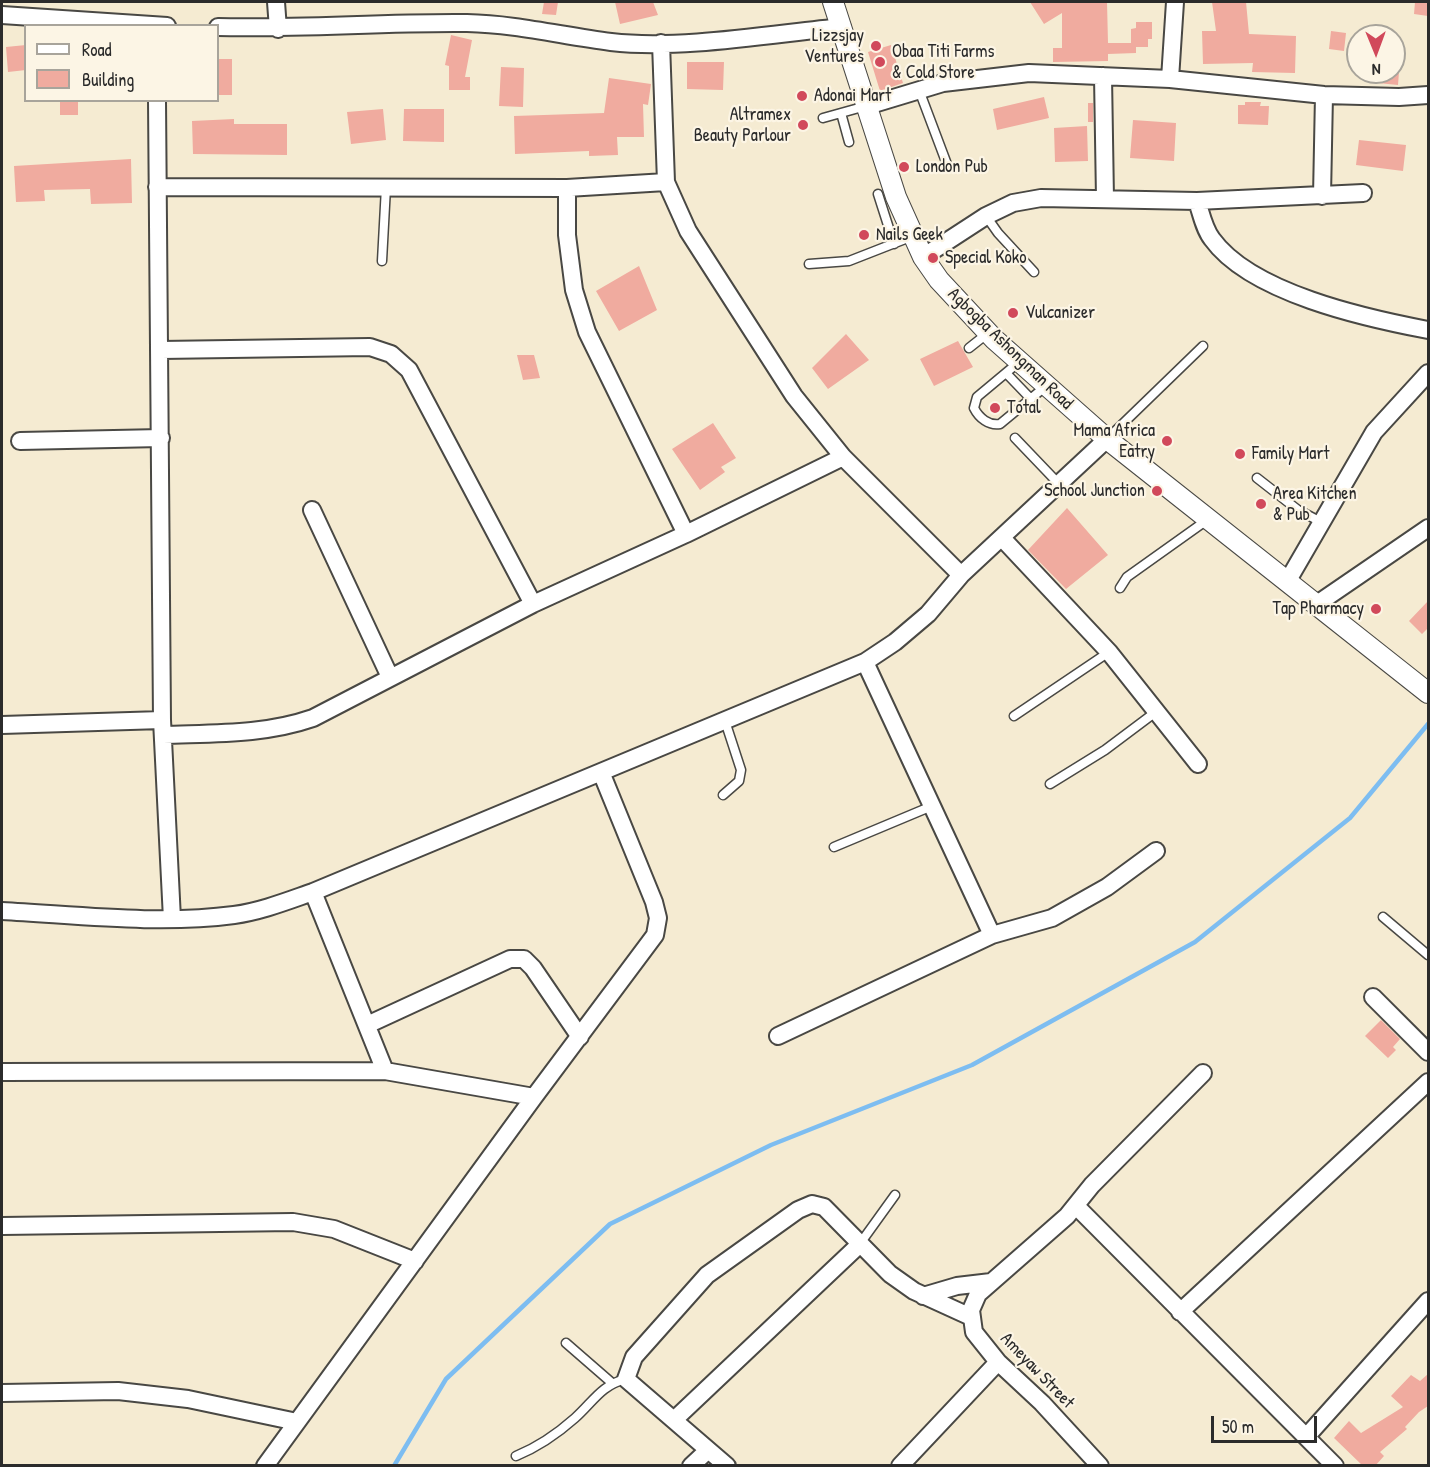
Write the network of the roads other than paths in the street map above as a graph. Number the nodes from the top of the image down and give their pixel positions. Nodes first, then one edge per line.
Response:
1 (276, 2) edge
2 (833, 2) edge
3 (1175, 2) edge
4 (2, 15) edge
5 (142, 24) edge
6 (219, 27) edge
7 (842, 27) junction
8 (278, 29) junction
9 (661, 43) junction
10 (1103, 76) junction
11 (1170, 79) junction
12 (919, 90) junction
13 (1324, 95) junction
14 (1428, 95) edge
15 (157, 102) edge
16 (867, 105) junction
17 (841, 113) junction
18 (823, 118) dead end
19 (849, 142) dead end
20 (948, 167) dead end
21 (666, 182) junction
22 (157, 187) junction
23 (386, 187) junction
24 (567, 188) junction
25 (1363, 193) dead end
26 (878, 194) dead end
27 (1323, 196) junction
28 (1105, 199) junction
29 (1197, 201) junction
30 (986, 216) junction
31 (913, 236) junction
32 (894, 244) junction
33 (923, 257) junction
34 (382, 261) dead end
35 (809, 264) dead end
36 (1034, 272) dead end
37 (1428, 330) edge
38 (988, 333) junction
39 (1203, 346) dead end
40 (969, 348) dead end
41 (161, 350) junction
42 (1013, 368) junction
43 (1428, 373) edge
44 (1046, 386) junction
45 (1031, 399) junction
46 (161, 438) junction
47 (1015, 438) dead end
48 (1107, 439) junction
49 (20, 441) dead end
50 (843, 457) junction
51 (1257, 478) dead end
52 (1059, 484) junction
53 (312, 510) dead end
54 (1207, 519) junction
55 (1321, 522) junction
56 (1428, 528) edge
57 (686, 534) junction
58 (1002, 538) junction
59 (961, 575) junction
60 (1287, 582) junction
61 (1120, 588) dead end
62 (533, 604) junction
63 (1317, 604) junction
64 (1109, 652) junction
65 (865, 662) junction
66 (390, 677) junction
67 (1427, 692) edge
68 (1157, 711) junction
69 (1014, 716) dead end
70 (725, 720) junction
71 (2, 725) edge
72 (162, 727) junction
73 (1198, 764) dead end
74 (601, 772) junction
75 (1050, 784) dead end
76 (723, 795) dead end
77 (932, 806) junction
78 (834, 847) dead end
79 (1156, 850) dead end
80 (313, 892) junction
81 (2, 911) edge
82 (1383, 916) dead end
83 (172, 919) junction
84 (992, 935) junction
85 (1428, 955) edge
86 (1373, 998) dead end
87 (367, 1025) junction
88 (778, 1036) dead end
89 (580, 1037) junction
90 (1428, 1052) edge
91 (385, 1071) junction
92 (2, 1072) edge
93 (1203, 1073) dead end
94 (1428, 1082) edge
95 (534, 1096) junction
96 (895, 1195) dead end
97 (1076, 1206) junction
98 (2, 1226) edge
99 (859, 1245) junction
100 (415, 1262) junction
101 (991, 1282) junction
102 (923, 1296) junction
103 (1428, 1301) edge
104 (1180, 1311) junction
105 (971, 1317) junction
106 (566, 1343) dead end
107 (998, 1362) junction
108 (619, 1381) junction
109 (2, 1393) edge
110 (675, 1419) junction
111 (297, 1422) junction
112 (1307, 1436) junction
113 (707, 1451) junction
114 (516, 1456) dead end
115 (265, 1466) edge
116 (691, 1466) edge
117 (727, 1466) edge
118 (900, 1466) edge
119 (1100, 1466) edge
120 (1335, 1466) edge

1 - 8 street
2 - 7 street, Agbogba Ashongman Road
3 - 11 street
4 - 5 street
6 - 8 street
7 - 9 street
7 - 16 street, Agbogba Ashongman Road
8 - 9 street
9 - 21 street
10 - 11 street
10 - 12 street
10 - 28 street
11 - 13 street
12 - 16 street
12 - 20 lane
13 - 14 street
13 - 27 street
15 - 22 street
16 - 17 lane
16 - 31 street, Agbogba Ashongman Road
17 - 18 lane
17 - 19 lane
21 - 24 street
21 - 50 street
22 - 23 street
22 - 41 street
23 - 24 street
23 - 34 lane
24 - 57 street
25 - 27 street
26 - 32 lane
27 - 29 street
28 - 29 street
28 - 30 street
29 - 37 street
30 - 33 street
30 - 36 lane
31 - 32 lane
31 - 33 street, Agbogba Ashongman Road
32 - 35 lane
33 - 38 street, Agbogba Ashongman Road
38 - 40 lane
38 - 42 street, Agbogba Ashongman Road
39 - 48 lane
41 - 46 street
41 - 62 street
42 - 44 street, Agbogba Ashongman Road
42 - 45 lane
42 - 45 lane
43 - 55 street
44 - 45 lane
44 - 48 street, Agbogba Ashongman Road
46 - 49 street
46 - 72 street
47 - 52 lane
48 - 52 street
48 - 54 street, Agbogba Ashongman Road
50 - 57 street
50 - 59 street
51 - 55 lane
52 - 58 street
53 - 66 street
54 - 60 street, Agbogba Ashongman Road
54 - 61 lane
55 - 60 street
56 - 63 street
57 - 62 street
58 - 59 street
58 - 64 street
59 - 65 street
60 - 63 street, Agbogba Ashongman Road
62 - 66 street
63 - 67 street, Agbogba Ashongman Road
64 - 68 street
64 - 69 lane
65 - 70 street
65 - 77 street
66 - 72 street
68 - 73 street
68 - 75 lane
70 - 74 street
70 - 76 lane
71 - 72 street
72 - 83 street
74 - 80 street
74 - 89 street
77 - 78 lane
77 - 84 street
79 - 84 street
80 - 83 street
80 - 87 street
81 - 83 street
82 - 85 lane
84 - 88 street
86 - 90 street
87 - 89 street
87 - 91 street
89 - 95 street
91 - 92 street
91 - 95 street
93 - 97 street
94 - 104 street
95 - 100 street
96 - 99 lane
97 - 101 street
97 - 104 street
98 - 100 street
99 - 102 street
99 - 108 street
99 - 110 street
100 - 111 street
101 - 102 street
101 - 105 street
102 - 105 street
103 - 112 street
104 - 112 street
105 - 107 street, Ameyaw Street
106 - 108 lane
107 - 118 street
107 - 119 street, Ameyaw Street
108 - 110 street
108 - 114 lane
109 - 111 street
110 - 113 street
111 - 115 street
112 - 120 street
113 - 116 street
113 - 117 street

